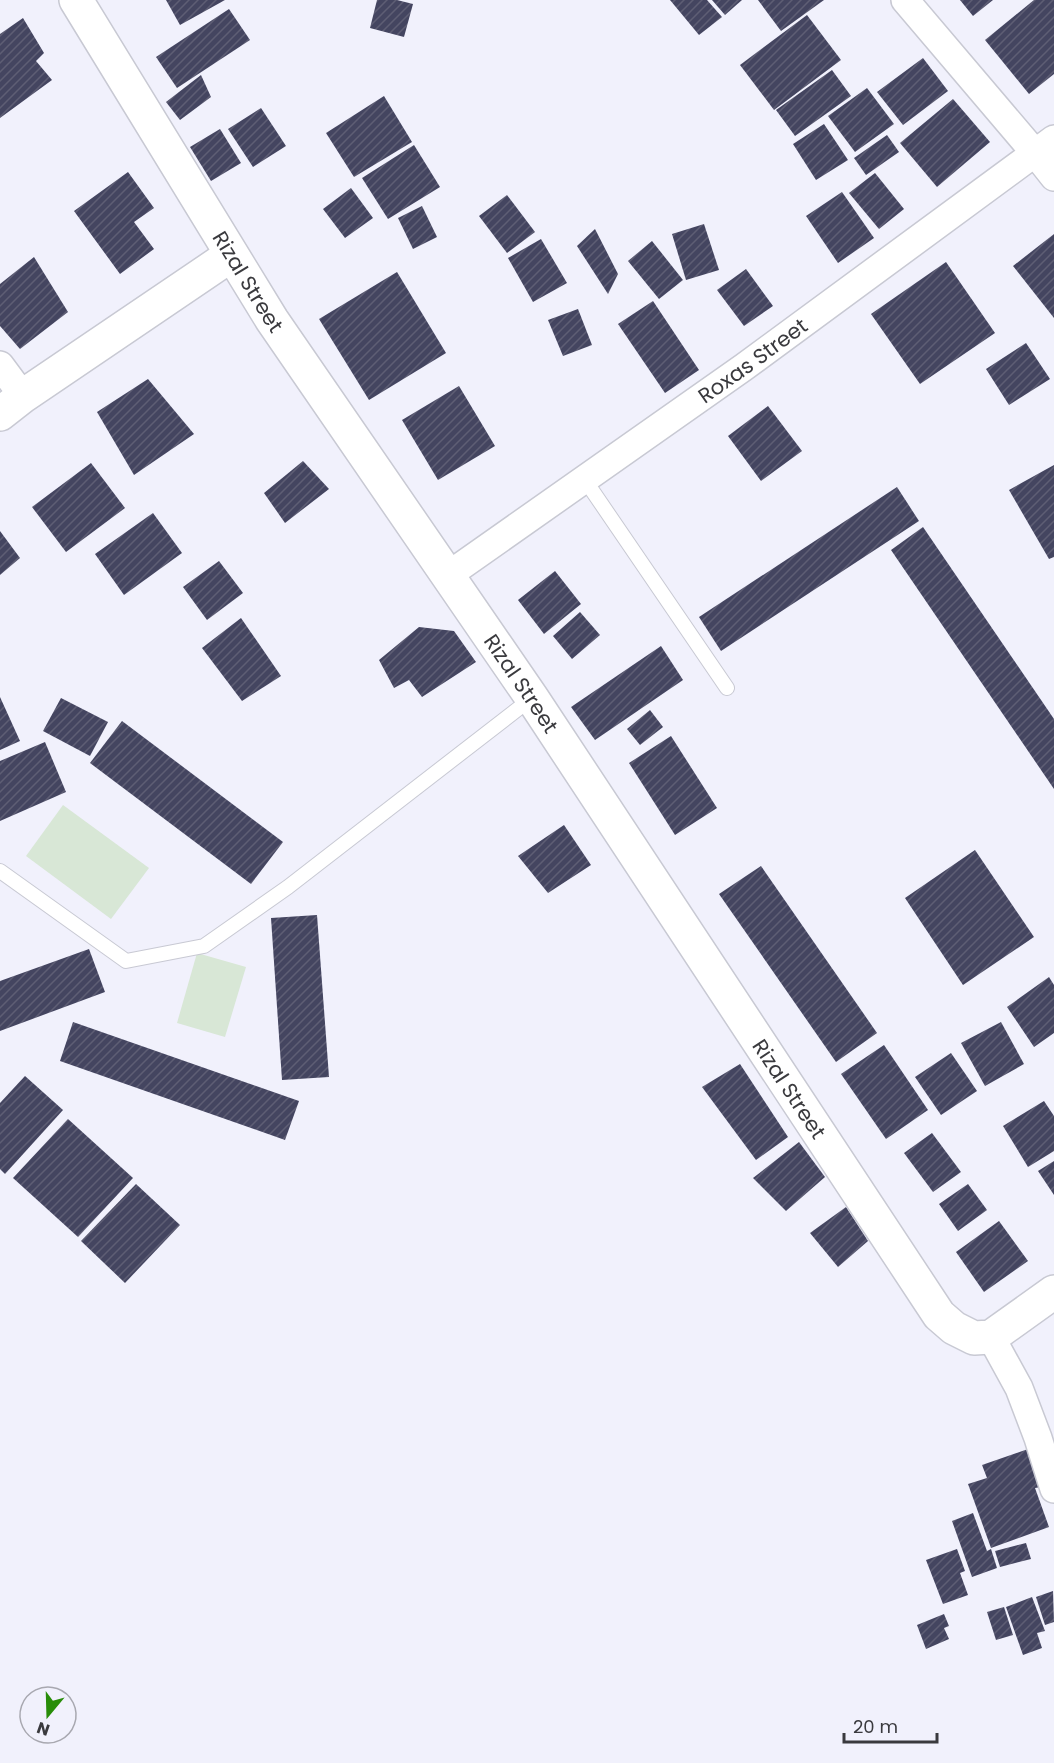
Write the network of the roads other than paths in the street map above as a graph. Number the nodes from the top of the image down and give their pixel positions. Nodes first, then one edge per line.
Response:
1 (76, 0) edge
2 (904, 0) edge
3 (1045, 146) edge
4 (1054, 177) edge
5 (231, 255) junction
6 (0, 365) edge
7 (12, 405) edge
8 (585, 480) junction
9 (447, 576) junction
10 (727, 688) dead end
11 (532, 698) junction
12 (0, 871) edge
13 (1054, 1292) edge
14 (991, 1337) junction
15 (1054, 1489) edge

1 - 5 street, Rizal Street
2 - 3 street
3 - 4 street
3 - 8 street, Roxas Street
5 - 7 street
5 - 9 street, Rizal Street
6 - 7 street
8 - 9 street, Roxas Street
8 - 10 lane
9 - 11 street, Rizal Street
11 - 12 lane
11 - 14 street, Rizal Street
13 - 14 street
14 - 15 street

